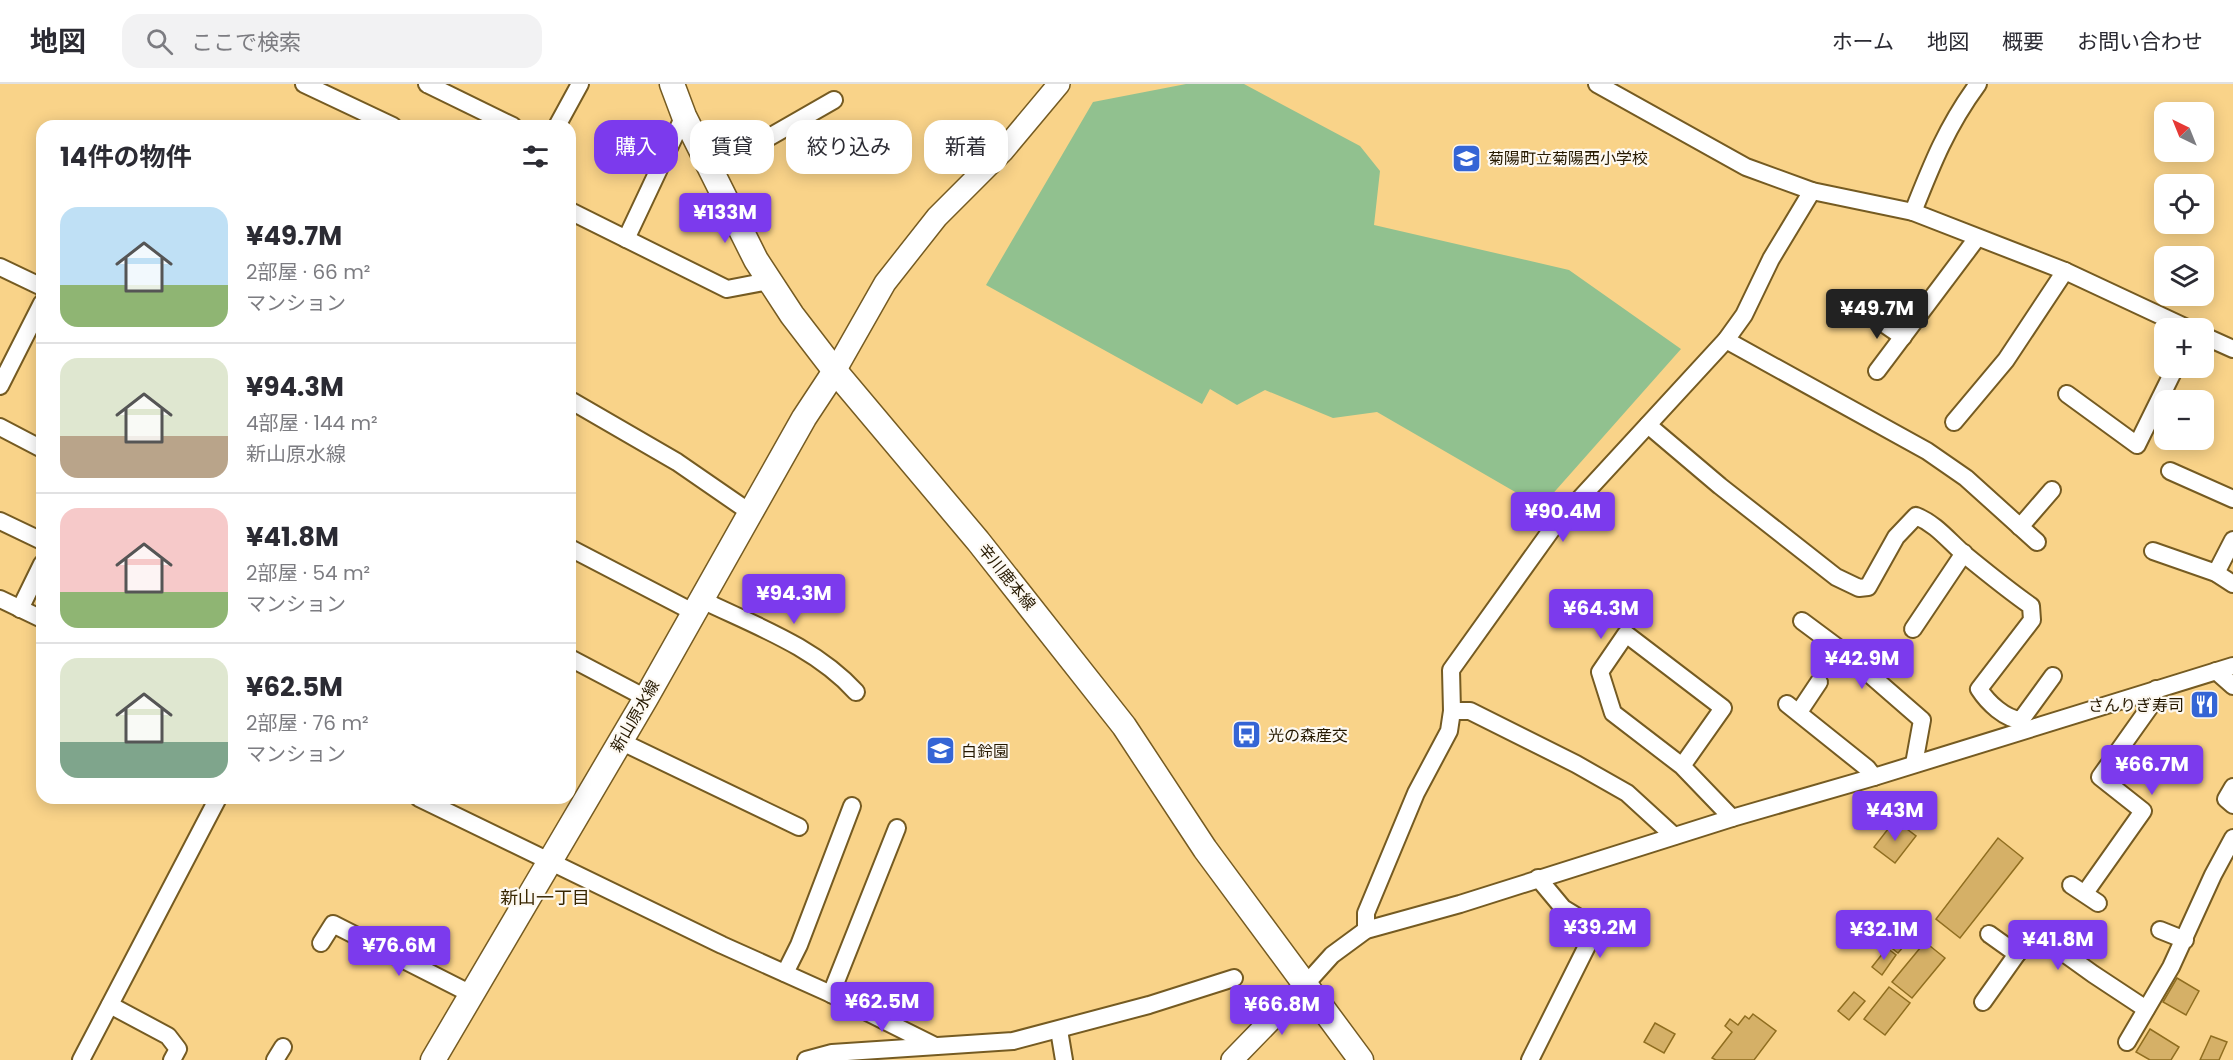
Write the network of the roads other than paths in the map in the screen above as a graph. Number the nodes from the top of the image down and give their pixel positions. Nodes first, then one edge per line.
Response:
1 (304, 84) edge
2 (427, 84) edge
3 (672, 84) edge
4 (1059, 84) edge
5 (1597, 84) edge
6 (1978, 84) edge
7 (573, 86) edge
8 (834, 100) dead end
9 (684, 116) junction
10 (380, 120) edge
11 (501, 120) edge
12 (559, 120) edge
13 (690, 128) edge
14 (774, 134) edge
15 (714, 174) edge
16 (1812, 191) junction
17 (1913, 212) junction
18 (576, 214) edge
19 (1977, 238) junction
20 (626, 239) junction
21 (0, 267) edge
22 (2065, 271) junction
23 (769, 281) junction
24 (36, 284) edge
25 (36, 315) edge
26 (1871, 315) dead end
27 (2166, 318) edge
28 (1903, 337) junction
29 (1726, 340) junction
30 (2214, 340) edge
31 (2233, 349) edge
32 (835, 371) junction
33 (1877, 371) dead end
34 (2170, 378) edge
35 (0, 386) edge
36 (2067, 394) dead end
37 (576, 403) edge
38 (1954, 422) dead end
39 (1648, 424) junction
40 (0, 427) edge
41 (36, 446) edge
42 (2170, 471) dead end
43 (2052, 490) dead end
44 (2233, 499) edge
45 (751, 513) junction
46 (0, 520) edge
47 (2020, 527) junction
48 (36, 538) edge
49 (2233, 540) edge
50 (2037, 542) dead end
51 (576, 551) edge
52 (2153, 551) dead end
53 (1964, 553) junction
54 (2216, 573) junction
55 (36, 576) edge
56 (2233, 584) edge
57 (0, 599) edge
58 (698, 606) junction
59 (20, 609) junction
60 (36, 616) edge
61 (1802, 621) dead end
62 (1913, 628) dead end
63 (576, 661) edge
64 (2233, 666) edge
65 (2216, 671) junction
66 (2053, 676) dead end
67 (1819, 682) dead end
68 (2233, 686) edge
69 (2156, 689) junction
70 (856, 692) dead end
71 (645, 698) junction
72 (1452, 711) junction
73 (620, 741) junction
74 (1914, 764) junction
75 (1682, 766) junction
76 (1874, 777) junction
77 (2233, 787) edge
78 (215, 804) edge
79 (431, 804) edge
80 (2233, 805) edge
81 (852, 806) dead end
82 (1732, 818) junction
83 (799, 827) dead end
84 (897, 828) dead end
85 (1674, 836) junction
86 (2233, 838) edge
87 (550, 863) junction
88 (1539, 878) junction
89 (2085, 894) dead end
90 (1366, 930) junction
91 (2160, 930) dead end
92 (1989, 934) dead end
93 (2185, 940) junction
94 (321, 943) dead end
95 (2017, 954) junction
96 (785, 973) junction
97 (1234, 978) dead end
98 (1305, 985) junction
99 (831, 994) junction
100 (473, 995) junction
101 (1983, 1002) dead end
102 (110, 1005) junction
103 (2146, 1009) junction
104 (1059, 1030) junction
105 (2127, 1042) dead end
106 (934, 1046) junction
107 (960, 1046) junction
108 (81, 1060) edge
109 (172, 1060) edge
110 (433, 1060) edge
111 (807, 1060) edge
112 (947, 1060) edge
113 (1064, 1060) edge
114 (1232, 1060) edge
115 (1361, 1060) edge
116 (1530, 1060) edge

1 - 10 street
2 - 11 street
3 - 9 main road, 辛川鹿本線
4 - 32 street
5 - 16 street
6 - 17 street
7 - 12 street
8 - 14 street
9 - 13 main road, 辛川鹿本線
9 - 20 street
15 - 23 main road, 辛川鹿本線
16 - 17 street
16 - 29 street
17 - 19 street
18 - 20 street
19 - 22 street
19 - 28 street
20 - 23 street
21 - 24 street
22 - 27 street
22 - 38 street
23 - 32 main road, 辛川鹿本線
25 - 35 street
26 - 28 street
28 - 33 street
29 - 39 street
29 - 47 street
30 - 31 street
32 - 45 main road, 新山原水線
32 - 98 main road, 辛川鹿本線
34 - 36 street
37 - 45 street
39 - 53 street
39 - 72 street
40 - 41 street
42 - 44 street
43 - 47 street
45 - 58 main road, 新山原水線
46 - 48 street
47 - 50 street
49 - 54 street
51 - 58 street
52 - 54 street
53 - 62 street
53 - 66 street
54 - 56 street
55 - 59 street
57 - 59 street
58 - 70 street
58 - 71 main road, 新山原水線
59 - 60 street
61 - 74 street
63 - 71 street
64 - 65 street
65 - 68 street
65 - 69 street
67 - 76 street
69 - 74 street
69 - 89 street
71 - 73 main road, 新山原水線
72 - 85 street
72 - 90 street
73 - 83 street
73 - 87 main road, 新山原水線
74 - 76 street
75 - 75 street
75 - 82 street
76 - 82 street
77 - 80 street
78 - 102 street
79 - 87 street
81 - 96 street
82 - 85 street
84 - 99 street
85 - 88 street
86 - 93 street
87 - 96 street
87 - 100 main road, 新山原水線
88 - 90 street
88 - 116 street
90 - 98 street
91 - 93 street
92 - 95 street
93 - 103 street
94 - 100 street
95 - 101 street
95 - 103 street
96 - 99 street
97 - 104 street
98 - 114 street
98 - 115 main road, 辛川鹿本線
99 - 106 street
100 - 110 main road, 新山原水線
102 - 108 street
102 - 109 street
103 - 105 street
104 - 107 street
104 - 113 street
106 - 107 street
106 - 111 street
107 - 112 street

